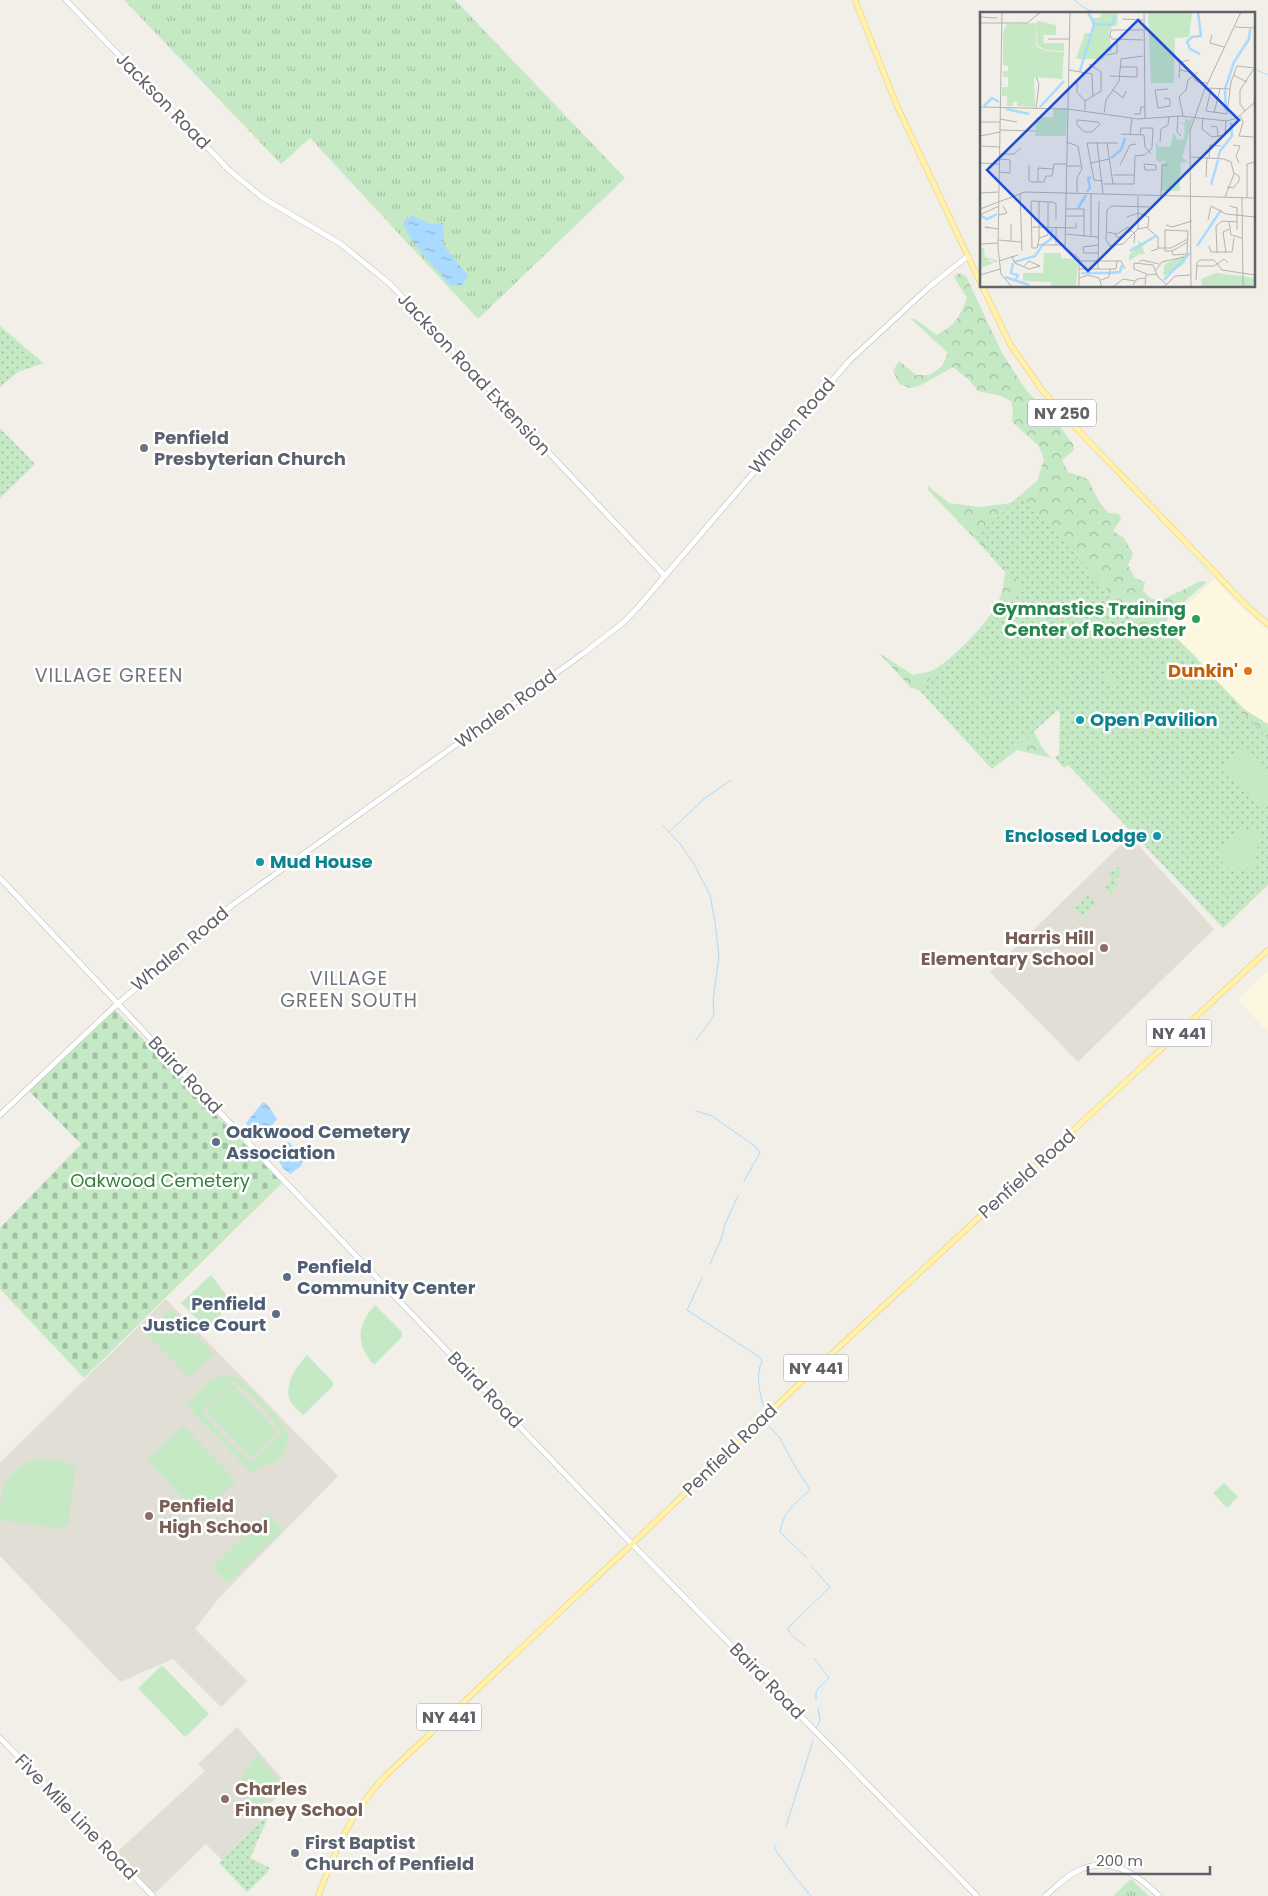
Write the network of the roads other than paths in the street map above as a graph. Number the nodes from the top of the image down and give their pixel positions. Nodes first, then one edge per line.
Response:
1 (66, 0) edge
2 (855, 0) edge
3 (263, 198) joint
4 (968, 256) junction
5 (980, 282) edge
6 (983, 288) edge
7 (665, 576) junction
8 (1268, 624) edge
9 (0, 878) edge
10 (1268, 950) edge
11 (117, 1004) junction
12 (0, 1115) edge
13 (632, 1544) junction
14 (0, 1738) edge
15 (153, 1896) edge
16 (318, 1896) edge
17 (976, 1896) edge
18 (1045, 1896) edge
19 (1159, 1896) edge

1 - 3 street, Jackson Road
2 - 4 main road, NY 250
3 - 7 street, Jackson Road Extension
4 - 5 main road, NY 250
4 - 7 street, Whalen Road
6 - 8 main road, NY 250
7 - 11 street, Whalen Road
9 - 11 street, Baird Road
10 - 13 main road, Penfield Road / NY 441
11 - 12 street, Whalen Road
11 - 13 street, Baird Road
13 - 16 main road, Penfield Road / NY 441
13 - 17 street, Baird Road
14 - 15 street, Five Mile Line Road
18 - 19 street

